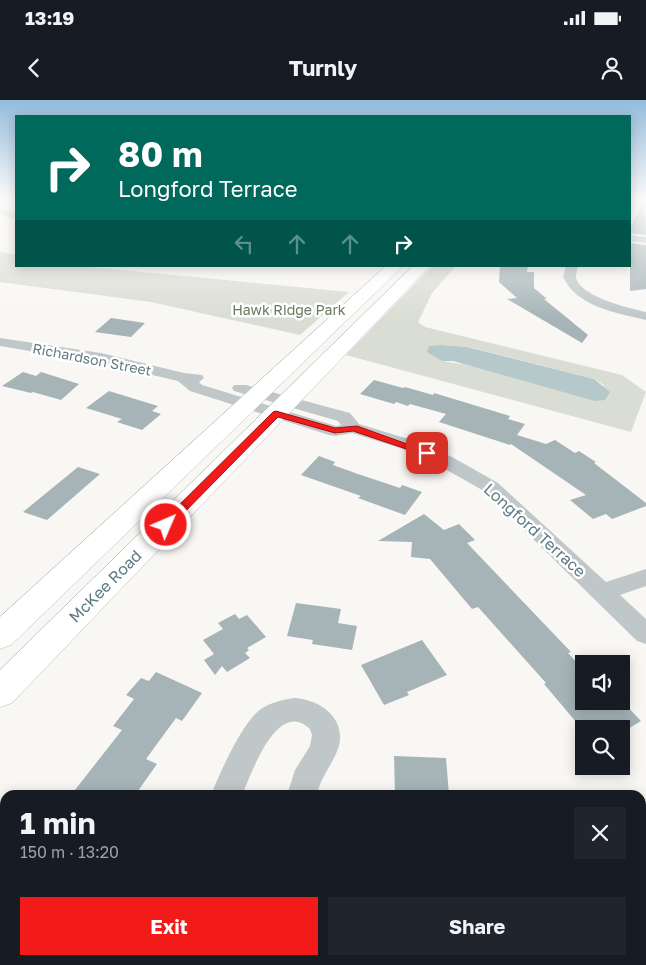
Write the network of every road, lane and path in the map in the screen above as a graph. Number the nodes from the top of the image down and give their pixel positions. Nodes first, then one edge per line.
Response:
1 (394, 267) edge
2 (421, 267) edge
3 (572, 267) edge
4 (646, 316) edge
5 (2, 344) edge
6 (253, 399) junction
7 (282, 408) junction
8 (646, 577) edge
9 (602, 592) junction
10 (646, 634) edge
11 (0, 636) edge
12 (0, 692) edge
13 (228, 790) edge
14 (303, 790) edge

1 - 6 main road
2 - 7 main road, McKee Road
3 - 4 street
5 - 6 street, Richardson Street
6 - 7 street, Longford Terrace
6 - 11 main road
7 - 9 street, Longford Terrace
7 - 12 main road, McKee Road
8 - 9 street
9 - 10 street, Longford Terrace
13 - 14 street

